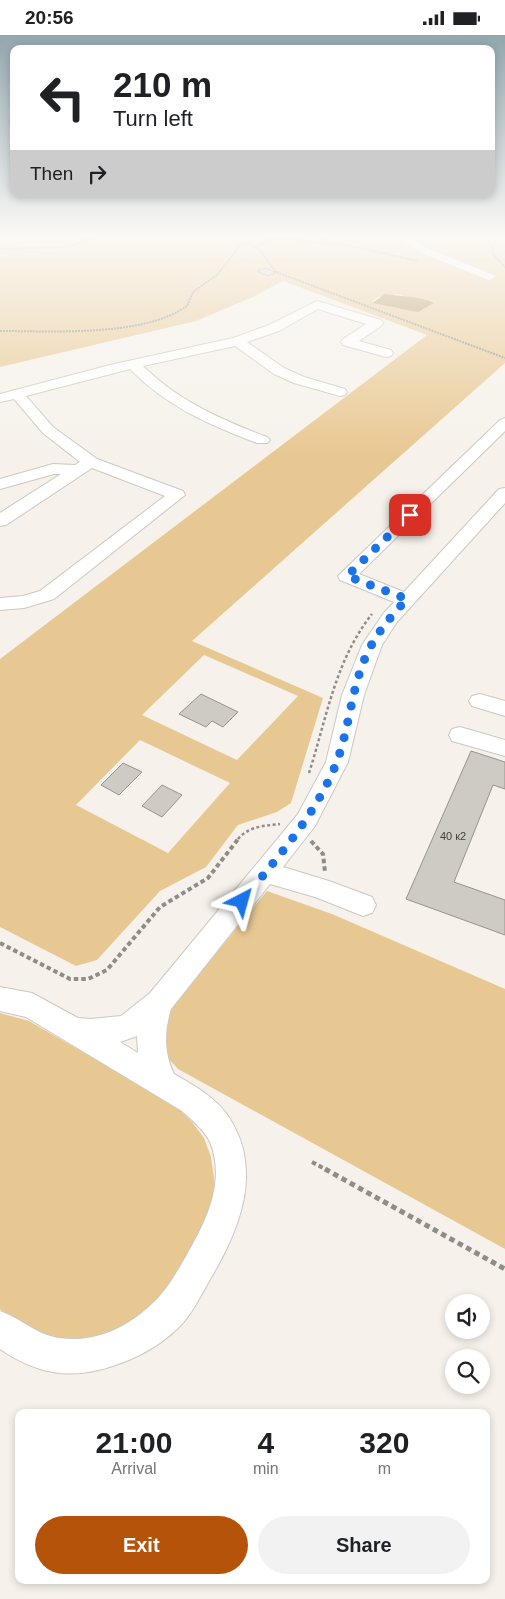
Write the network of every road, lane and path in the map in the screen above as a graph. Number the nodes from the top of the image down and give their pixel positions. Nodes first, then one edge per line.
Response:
1 (184, 308) edge
2 (311, 308) edge
3 (327, 308) edge
4 (372, 308) edge
5 (0, 331) edge
6 (237, 341) junction
7 (386, 353) dead end
8 (505, 358) edge
9 (134, 364) junction
10 (340, 392) dead end
11 (18, 395) junction
12 (0, 398) edge
13 (505, 423) edge
14 (262, 440) dead end
15 (84, 466) junction
16 (0, 484) edge
17 (505, 493) edge
18 (0, 521) edge
19 (400, 597) junction
20 (0, 604) edge
21 (480, 701) dead end
22 (505, 709) edge
23 (460, 735) dead end
24 (505, 749) edge
25 (308, 776) dead end
26 (286, 827) junction
27 (265, 872) junction
28 (317, 887) junction
29 (363, 905) dead end
30 (0, 943) edge
31 (0, 985) edge
32 (0, 999) edge
33 (160, 1001) junction
34 (32, 1006) junction
35 (76, 1031) junction
36 (165, 1086) junction
37 (312, 1162) dead end
38 (505, 1269) edge
39 (0, 1328) edge

1 - 5 path
2 - 6 street
3 - 7 street
4 - 8 path
6 - 9 street
6 - 10 street
9 - 11 street
9 - 14 street
11 - 12 street
11 - 15 street
13 - 19 street
15 - 16 street
15 - 18 street
15 - 20 street
17 - 19 street
19 - 25 path
19 - 26 street
21 - 22 street
23 - 24 street
26 - 27 street
26 - 28 path
26 - 30 path
27 - 28 street
27 - 33 street
28 - 29 street
31 - 34 street
32 - 34 street
33 - 35 street
33 - 36 street
34 - 35 street
35 - 36 street
36 - 39 street
37 - 38 path

